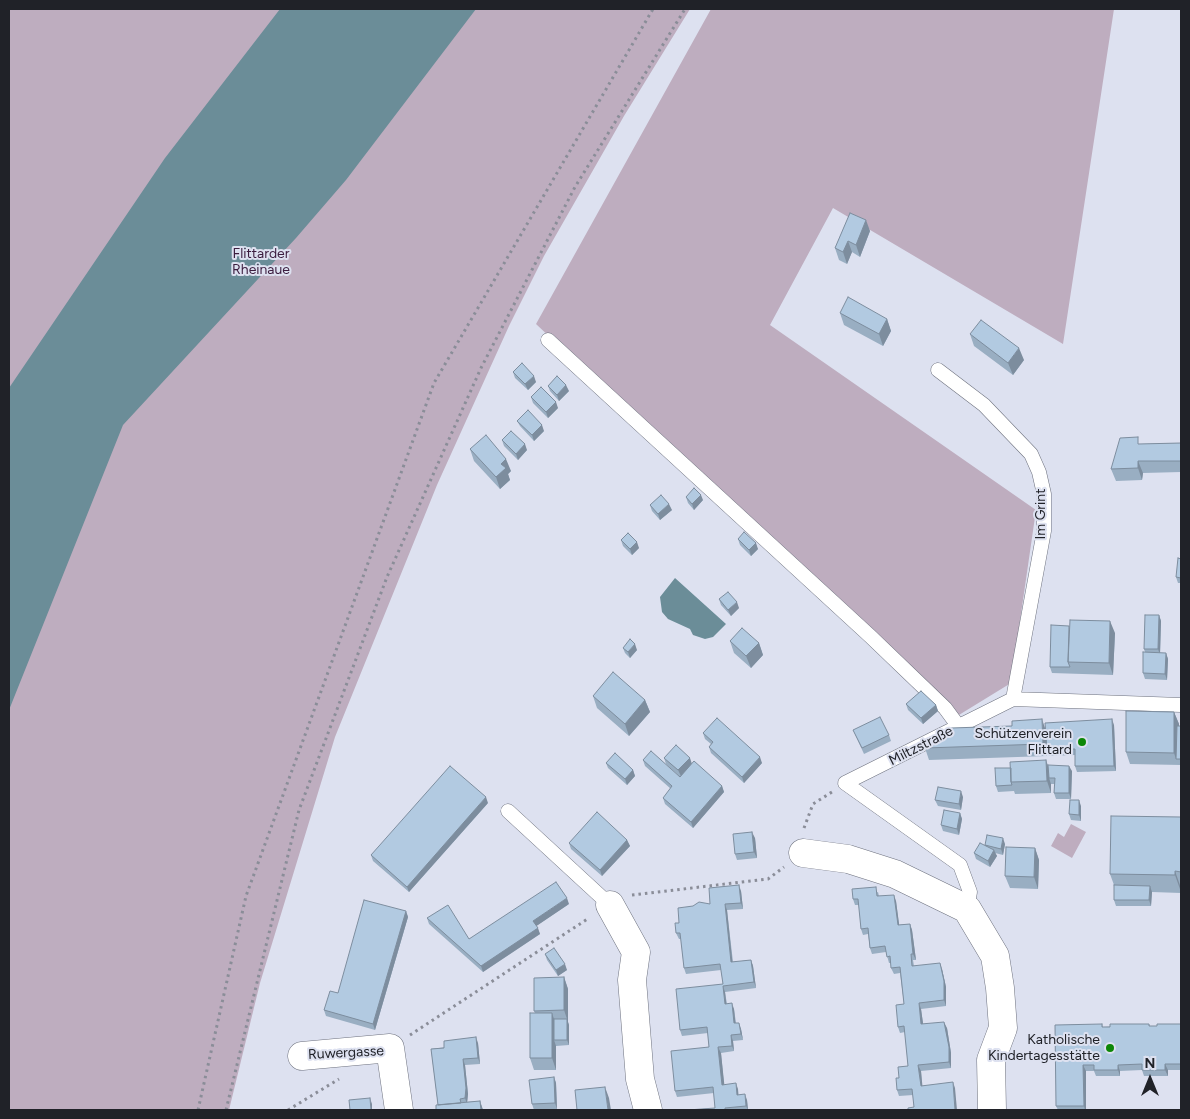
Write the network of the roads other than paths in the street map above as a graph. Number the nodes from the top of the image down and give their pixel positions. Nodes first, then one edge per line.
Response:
1 (548, 340) dead end
2 (938, 370) dead end
3 (1013, 699) junction
4 (1181, 705) edge
5 (959, 727) junction
6 (508, 811) dead end
7 (803, 853) road end
8 (610, 905) joint
9 (967, 909) junction
10 (302, 1056) dead end
11 (398, 1110) edge
12 (648, 1110) edge
13 (992, 1110) edge

1 - 5 lane
2 - 3 lane, Im Grint
3 - 4 lane, Miltzstraße
3 - 5 lane, Miltzstraße
5 - 9 lane, Miltzstraße
6 - 8 lane
7 - 9 street
8 - 12 street
9 - 13 street
10 - 11 street, Ruwergasse

